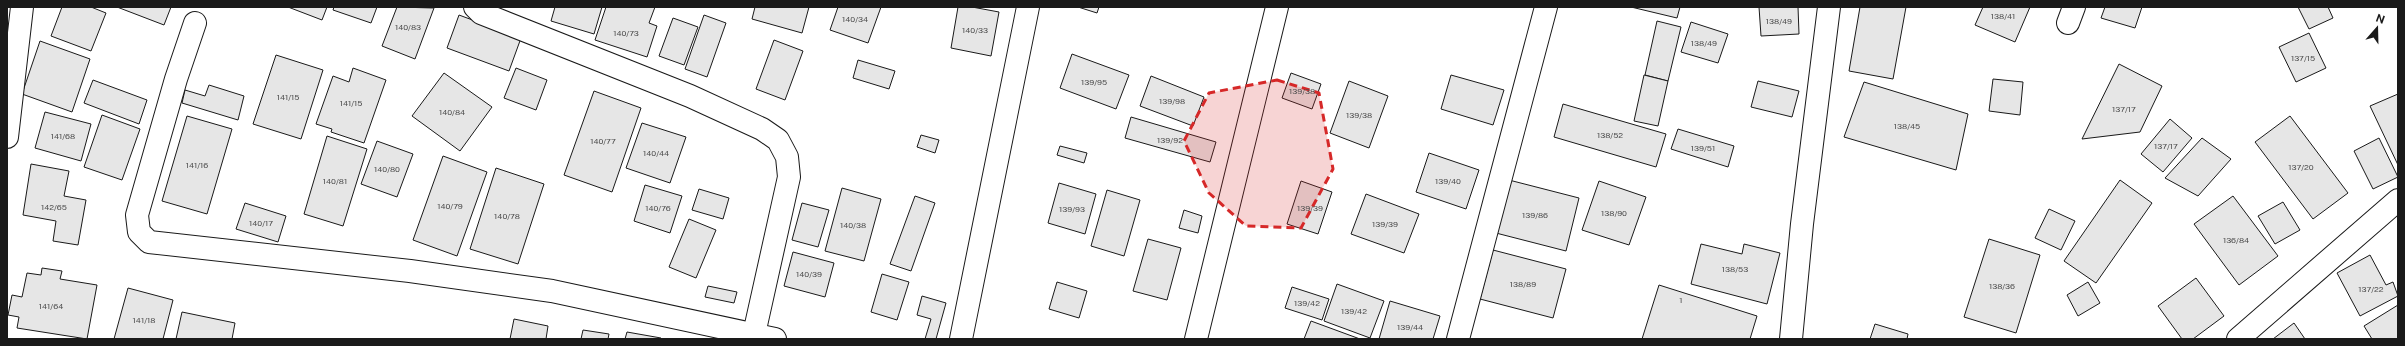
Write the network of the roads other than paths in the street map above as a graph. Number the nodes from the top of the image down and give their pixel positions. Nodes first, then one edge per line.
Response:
1 (22, 7) edge
2 (475, 7) edge
3 (1028, 7) edge
4 (1277, 7) edge
5 (1546, 7) edge
6 (1829, 7) edge
7 (195, 23) dead end
8 (7, 137) edge
9 (2398, 200) edge
10 (754, 334) junction
11 (775, 339) edge
12 (961, 339) edge
13 (1196, 339) edge
14 (1458, 339) edge
15 (1791, 339) edge
16 (2238, 339) edge

1 - 8 street
2 - 10 street
3 - 12 street
4 - 13 street
5 - 14 street
6 - 15 street
7 - 10 street
9 - 16 street
10 - 11 street

